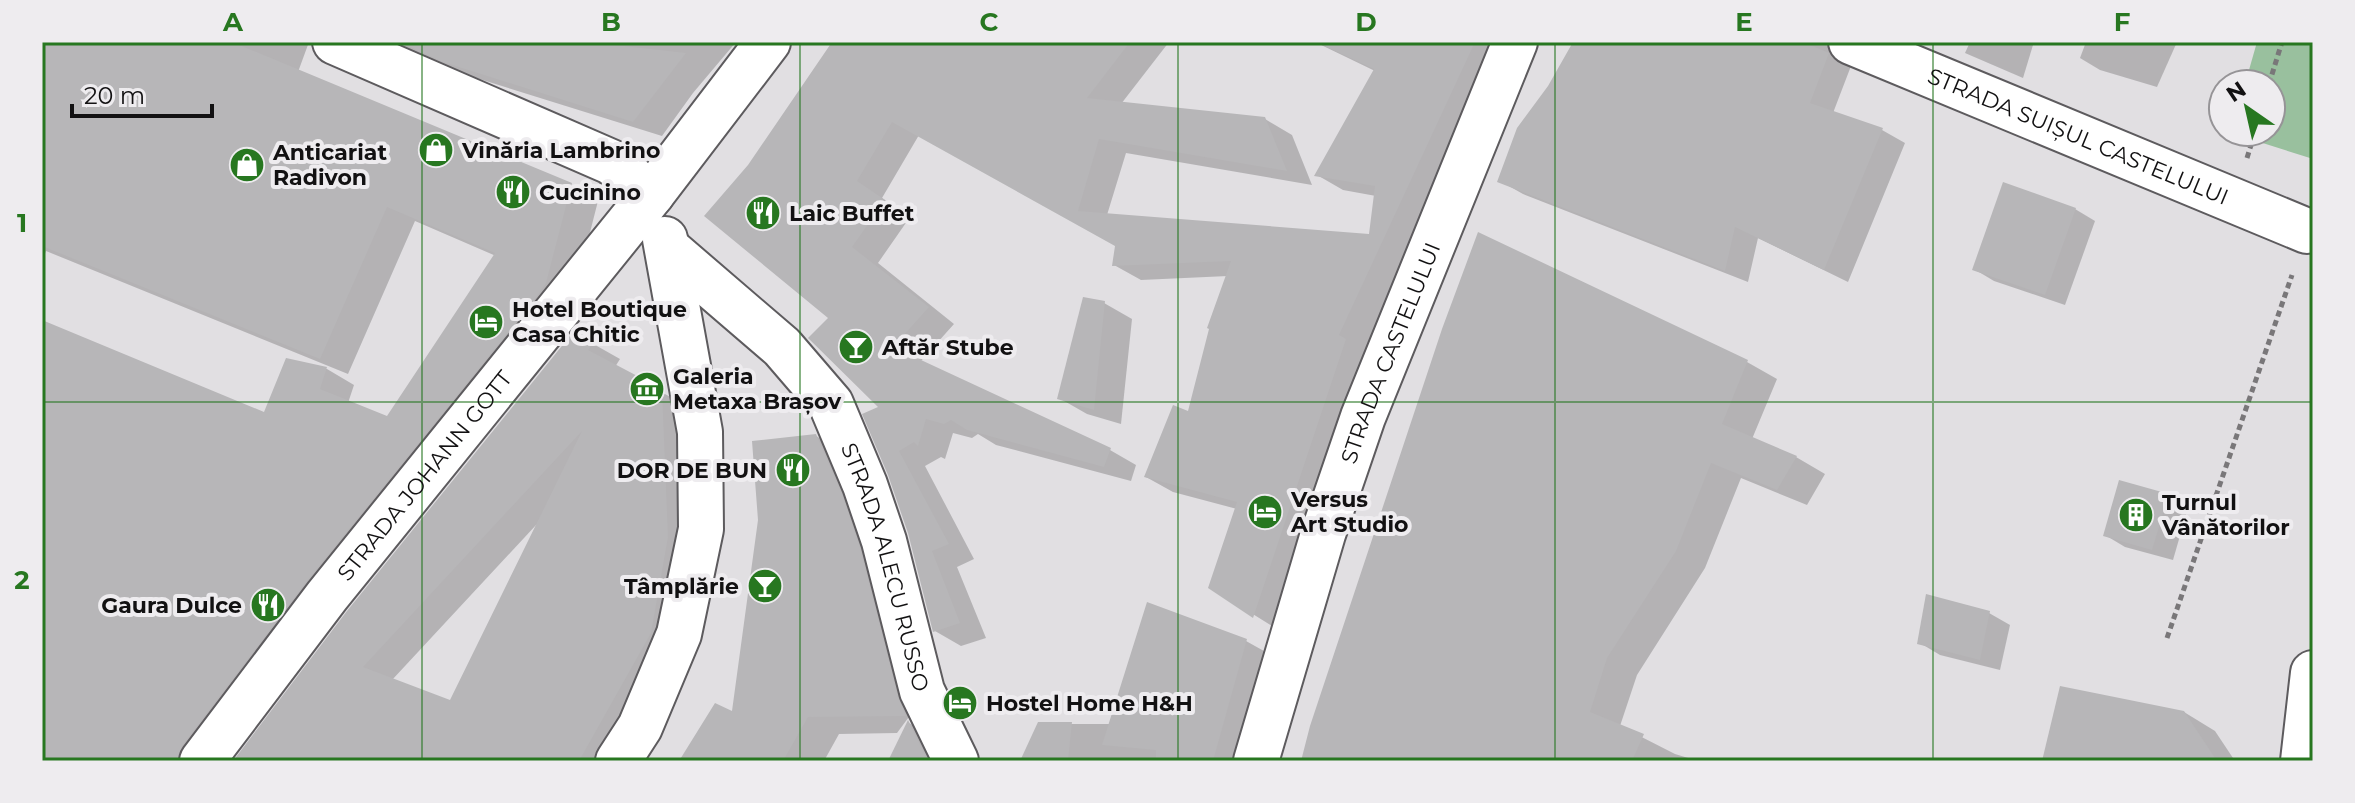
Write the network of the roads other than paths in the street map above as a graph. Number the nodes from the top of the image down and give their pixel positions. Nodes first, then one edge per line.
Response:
1 (768, 42) edge
2 (1515, 42) edge
3 (1851, 42) edge
4 (349, 45) edge
5 (652, 194) junction
6 (2307, 231) road end
7 (668, 249) junction
8 (2313, 673) edge
9 (202, 761) edge
10 (618, 761) edge
11 (956, 761) edge
12 (1256, 761) edge
13 (2303, 761) edge

1 - 5 street, STRADA JOHANN GOTT
2 - 12 street, STRADA CASTELULUI
3 - 6 street, STRADA SUIȘUL CASTELULUI
4 - 5 street
5 - 7 street
5 - 9 street, STRADA JOHANN GOTT
7 - 10 street
7 - 11 street, STRADA ALECU RUSSO
8 - 13 street

